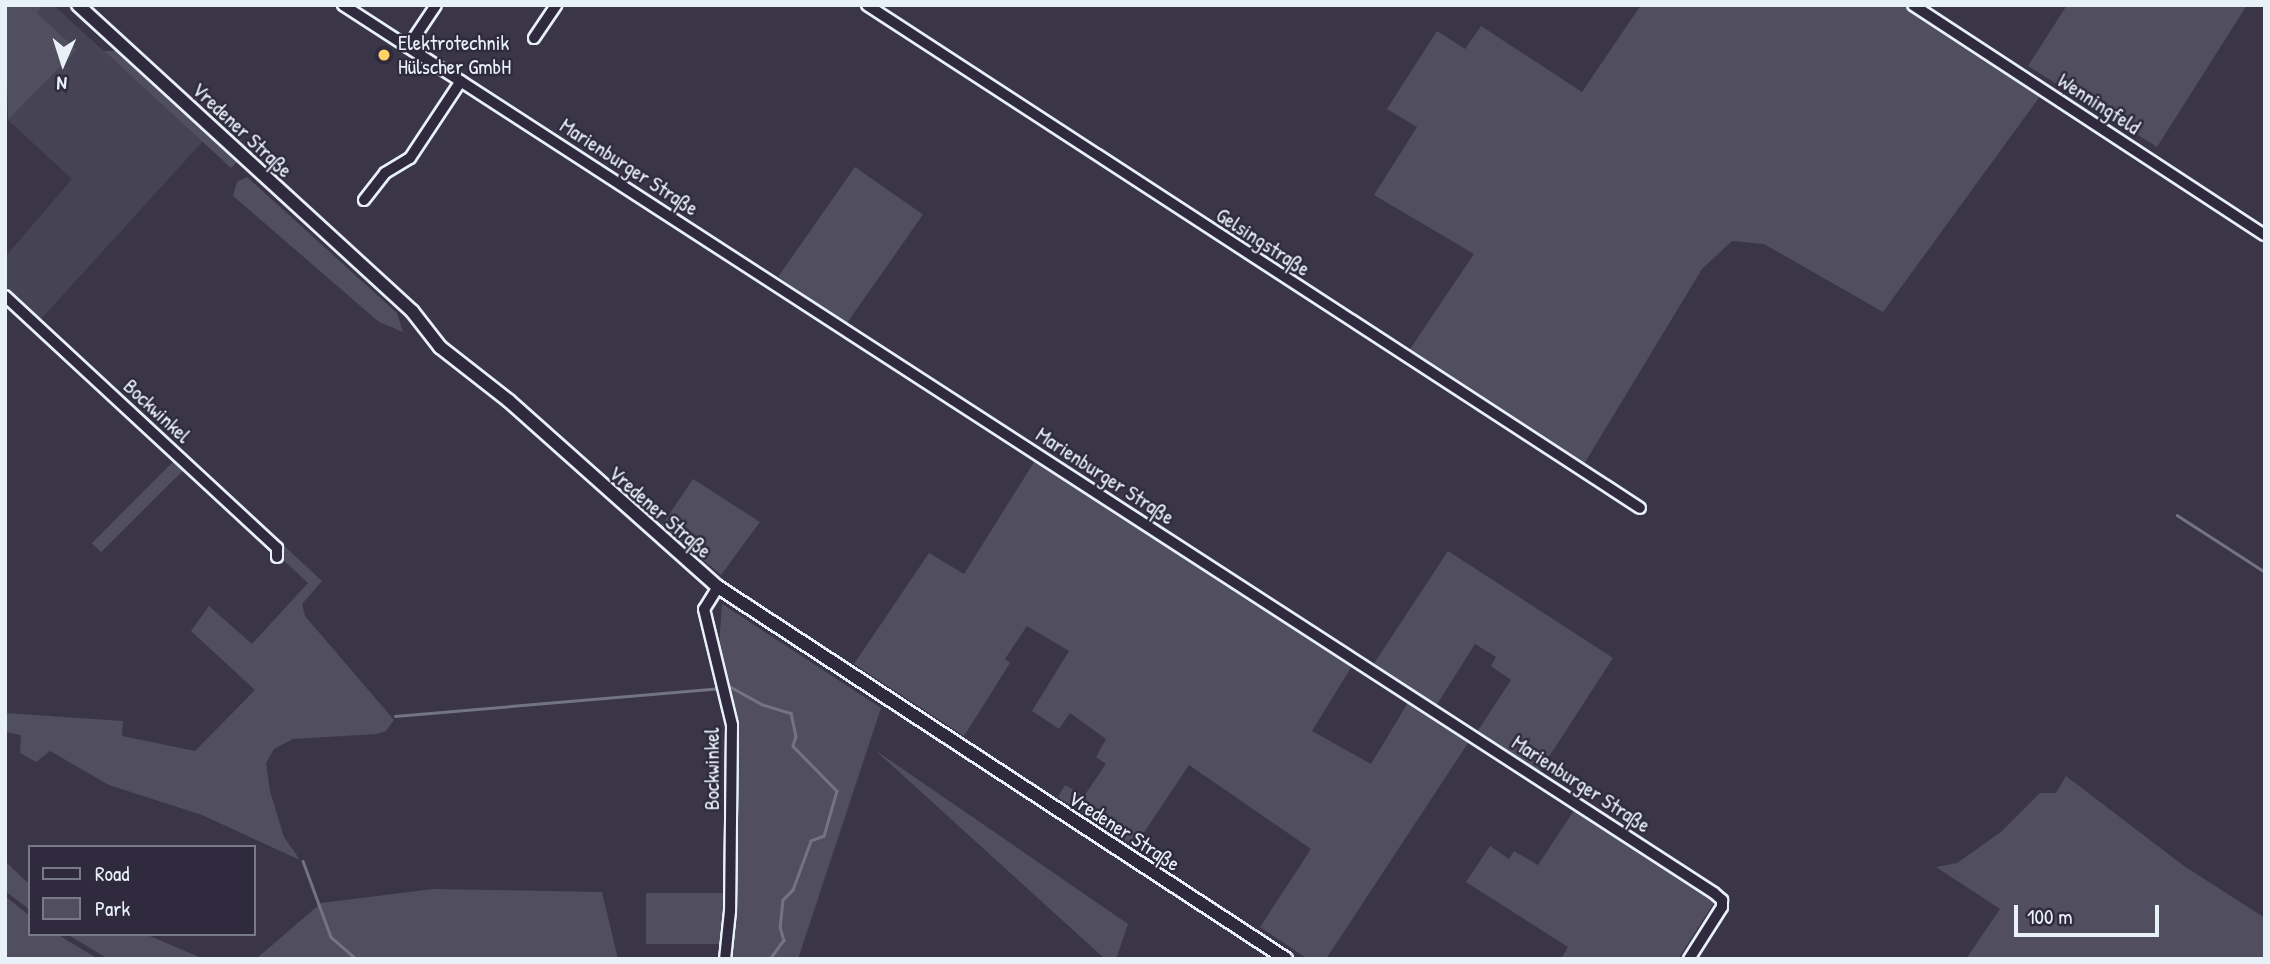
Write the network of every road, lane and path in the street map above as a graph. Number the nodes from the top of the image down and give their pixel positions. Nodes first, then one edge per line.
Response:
1 (78, 5) edge
2 (344, 5) edge
3 (436, 5) edge
4 (556, 5) edge
5 (867, 5) edge
6 (1913, 5) edge
7 (534, 38) dead end
8 (408, 47) junction
9 (461, 81) junction
10 (364, 200) dead end
11 (2265, 235) edge
12 (5, 296) edge
13 (1640, 508) dead end
14 (277, 556) dead end
15 (718, 587) junction
16 (725, 959) edge
17 (1286, 959) edge
18 (1689, 959) edge

1 - 15 street, Vredener Straße
2 - 8 street, Marienburger Straße
3 - 8 street
4 - 7 street
5 - 13 street, Gelsingstraße
6 - 11 street, Wenningfeld
8 - 9 street, Marienburger Straße
9 - 10 street
9 - 18 street, Marienburger Straße
12 - 14 street, Bockwinkel
15 - 16 street, Bockwinkel
15 - 17 street, Vredener Straße

